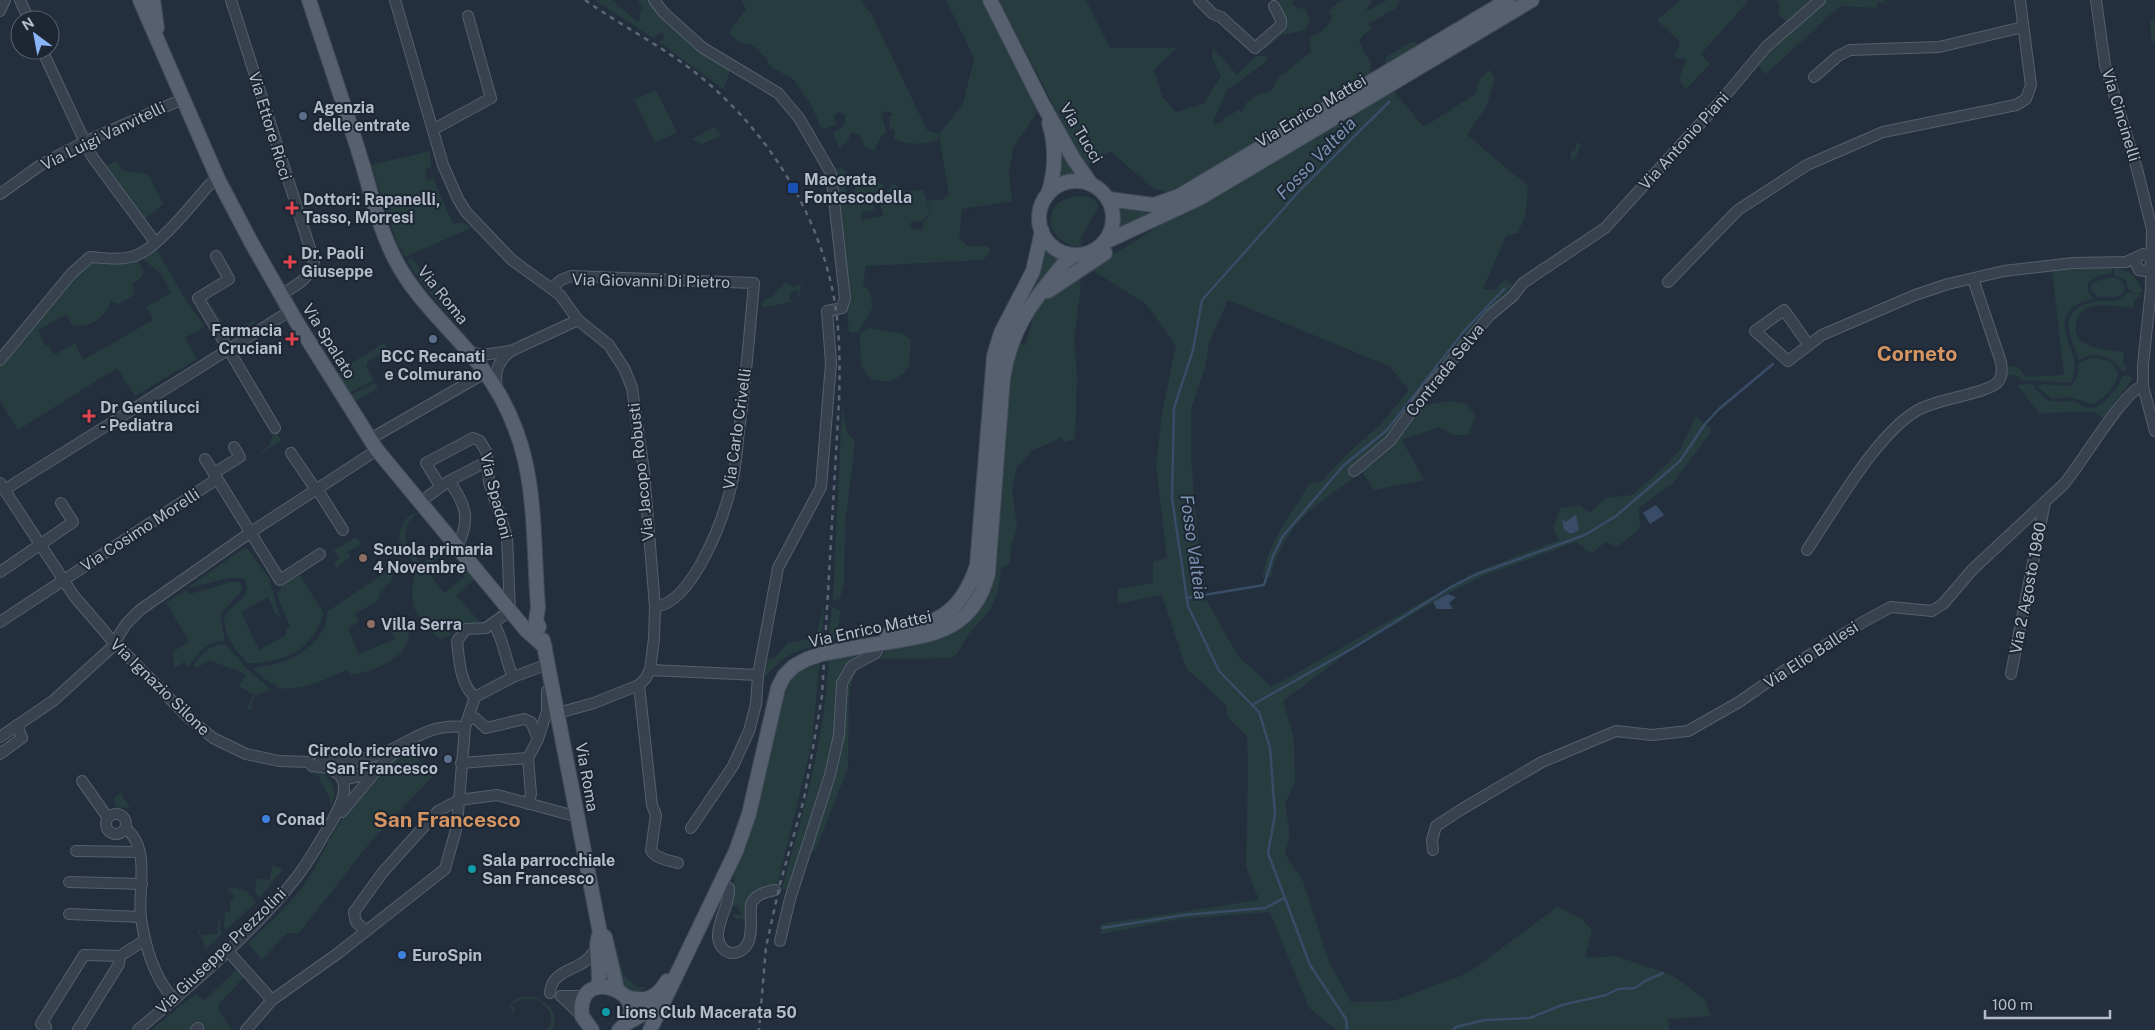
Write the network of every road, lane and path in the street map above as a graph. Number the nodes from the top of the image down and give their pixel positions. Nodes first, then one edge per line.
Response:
1 (5, 0) edge
2 (143, 0) edge
3 (231, 0) edge
4 (310, 0) edge
5 (395, 0) edge
6 (654, 0) edge
7 (990, 0) edge
8 (1199, 0) edge
9 (1508, 0) edge
10 (1532, 0) edge
11 (1820, 0) edge
12 (2020, 0) edge
13 (2096, 0) edge
14 (1274, 6) dead end
15 (0, 11) edge
16 (468, 16) dead end
17 (2023, 27) junction
18 (47, 60) edge
19 (1814, 78) dead end
20 (183, 98) junction
21 (1042, 103) junction
22 (434, 129) junction
23 (84, 142) junction
24 (218, 179) junction
25 (1100, 191) junction
26 (0, 194) edge
27 (1048, 194) junction
28 (1200, 198) junction
29 (2152, 229) junction
30 (1042, 231) junction
31 (155, 242) junction
32 (1089, 253) junction
33 (216, 256) dead end
34 (2138, 256) junction
35 (2126, 262) junction
36 (2150, 263) junction
37 (2138, 269) junction
38 (1539, 272) joint
39 (1973, 279) junction
40 (1668, 282) dead end
41 (754, 283) joint
42 (552, 288) junction
43 (2151, 288) junction
44 (280, 295) junction
45 (1033, 302) junction
46 (290, 311) junction
47 (578, 320) junction
48 (1808, 344) junction
49 (229, 349) junction
50 (467, 350) junction
51 (511, 351) junction
52 (0, 360) edge
53 (485, 373) junction
54 (2142, 386) junction
55 (497, 390) junction
56 (276, 426) dead end
57 (2155, 431) edge
58 (373, 445) junction
59 (234, 447) dead end
60 (293, 453) dead end
61 (204, 459) dead end
62 (488, 461) junction
63 (1354, 471) dead end
64 (216, 476) junction
65 (445, 484) junction
66 (2, 486) edge
67 (316, 489) junction
68 (420, 502) junction
69 (2045, 502) junction
70 (61, 503) dead end
71 (343, 530) dead end
72 (251, 532) junction
73 (39, 546) junction
74 (457, 547) junction
75 (1807, 550) dead end
76 (320, 554) dead end
77 (0, 572) edge
78 (63, 581) junction
79 (538, 607) junction
80 (655, 607) junction
81 (515, 614) junction
82 (0, 622) edge
83 (494, 624) junction
84 (538, 625) junction
85 (114, 642) junction
86 (880, 643) junction
87 (544, 647) junction
88 (545, 665) junction
89 (650, 670) junction
90 (2011, 674) dead end
91 (758, 675) junction
92 (512, 677) junction
93 (639, 685) junction
94 (475, 697) junction
95 (558, 713) junction
96 (466, 723) junction
97 (17, 725) junction
98 (0, 737) edge
99 (538, 739) junction
100 (404, 744) junction
101 (0, 754) edge
102 (528, 758) junction
103 (358, 759) junction
104 (309, 762) junction
105 (461, 763) junction
106 (380, 766) junction
107 (343, 780) junction
108 (82, 781) dead end
109 (459, 800) junction
110 (528, 804) junction
111 (576, 814) junction
112 (334, 819) junction
113 (691, 828) dead end
114 (1432, 850) dead end
115 (76, 852) dead end
116 (139, 852) junction
117 (678, 863) dead end
118 (69, 882) dead end
119 (142, 884) junction
120 (721, 884) junction
121 (790, 899) junction
122 (69, 914) dead end
123 (141, 917) junction
124 (366, 931) junction
125 (145, 940) junction
126 (599, 940) junction
127 (780, 941) dead end
128 (227, 950) junction
129 (120, 956) junction
130 (592, 991) junction
131 (550, 992) dead end
132 (622, 993) junction
133 (174, 1000) junction
134 (272, 1000) junction
135 (662, 1004) junction
136 (582, 1016) junction
137 (46, 1027) dead end
138 (622, 1028) edge
139 (78, 1030) edge
140 (138, 1030) edge
141 (246, 1030) edge
142 (592, 1030) edge
143 (650, 1030) edge

1 - 15 street
2 - 20 main road, Via Spalato
3 - 44 street, Via Ettore Ricci
4 - 50 main road, Via Roma
5 - 22 street, Via Jacopo Robusti
6 - 91 street
7 - 21 main road
8 - 14 street
9 - 25 main road, Via Enrico Mattei
10 - 28 main road, Via Enrico Mattei
11 - 38 street, Via Antonio Piani
12 - 17 street
13 - 29 street, Via Cincinelli
16 - 22 street
17 - 19 street
17 - 40 street
18 - 23 street
20 - 23 street, Via Luigi Vanvitelli
20 - 24 main road, Via Spalato
21 - 25 main road, Via Tucci
21 - 27 main road, Via Tucci
22 - 42 street, Via Jacopo Robusti
23 - 26 street, Via Luigi Vanvitelli
23 - 31 street
24 - 31 street
24 - 44 main road, Via Spalato
25 - 27 main road
25 - 32 main road
27 - 30 main road
28 - 32 main road, Via Enrico Mattei
28 - 32 main road
29 - 34 street
29 - 36 street, Via Cincinelli
30 - 32 main road
30 - 132 main road, Via Enrico Mattei
31 - 52 street
32 - 45 main road
32 - 45 main road, Via Enrico Mattei
33 - 49 street
34 - 35 street
34 - 36 street
34 - 37 street
35 - 37 street
35 - 39 street
36 - 37 street
36 - 43 street, Via Cincinelli
37 - 43 street
38 - 63 street, Contrada Selva
39 - 48 street
39 - 75 street
41 - 42 street, Via Giovanni Di Pietro
41 - 80 street, Via Carlo Crivelli
42 - 47 street, Via Jacopo Robusti
43 - 54 street, Via Cincinelli
44 - 46 main road, Via Spalato
45 - 86 main road, Via Enrico Mattei
46 - 49 street
46 - 58 main road, Via Spalato
47 - 51 street
47 - 80 street, Via Jacopo Robusti
48 - 48 street
49 - 56 street
49 - 66 street
50 - 51 street
50 - 53 main road, Via Roma
51 - 55 street
53 - 55 main road, Via Roma
53 - 58 street
54 - 57 street, Via Cincinelli
54 - 69 street, Via Elio Ballesi
55 - 79 main road, Via Roma
58 - 67 street
58 - 68 main road, Via Spalato
59 - 64 street, Via Cosimo Morelli
60 - 67 street
61 - 64 street, Via Cosimo Morelli
62 - 65 street
62 - 65 street, Via Spadoni
62 - 81 street, Via Spadoni
64 - 72 street, Via Cosimo Morelli
64 - 78 street, Via Cosimo Morelli
65 - 68 street
65 - 74 street, Via Spadoni
66 - 73 street, Via Ignazio Silone
67 - 71 street
67 - 72 street
68 - 74 main road, Via Spalato
69 - 90 street, Via 2 Agosto 1980
69 - 114 street, Via Elio Ballesi
70 - 73 street
72 - 76 street, Via Cosimo Morelli
72 - 85 street
73 - 77 street
73 - 78 street, Via Ignazio Silone
74 - 81 main road, Via Spalato
78 - 82 street, Via Cosimo Morelli
78 - 85 street, Via Ignazio Silone
79 - 81 main road
79 - 84 main road, Via Roma
80 - 89 street, Via Jacopo Robusti
81 - 83 street
81 - 84 main road, Via Spalato
81 - 87 main road, Via Spalato
83 - 92 street
83 - 94 street
84 - 87 main road, Via Roma
85 - 97 street
85 - 104 street, Via Ignazio Silone
86 - 120 main road, Via Enrico Mattei
86 - 121 street
87 - 88 main road, Via Roma
88 - 92 street
88 - 95 main road, Via Roma
88 - 99 street
89 - 91 street
89 - 93 street
91 - 113 street
92 - 94 street
93 - 95 street
93 - 117 street
94 - 96 street
95 - 111 main road, Via Roma
96 - 99 street
96 - 100 street
96 - 105 street
97 - 98 street
97 - 101 street
99 - 102 street
100 - 103 street, Via Ignazio Silone
100 - 106 street
102 - 105 street
102 - 110 street
103 - 104 street, Via Ignazio Silone
103 - 107 street
104 - 107 street, Via Ignazio Silone
105 - 109 street
106 - 107 street
106 - 112 street
107 - 112 street
108 - 116 street
109 - 110 street
109 - 124 street
109 - 124 street
110 - 111 street
111 - 126 main road, Via Roma
112 - 128 street, Via Giuseppe Prezzolini
115 - 116 street
116 - 119 street
118 - 119 street
119 - 123 street
120 - 121 street
120 - 135 main road, Via Enrico Mattei
121 - 127 street
122 - 123 street
123 - 125 street
124 - 134 street
125 - 129 street
125 - 133 street
126 - 130 main road, Via Roma
126 - 131 street
126 - 132 main road, Via Roma
128 - 133 street, Via Giuseppe Prezzolini
128 - 134 street
129 - 137 street
129 - 139 street
130 - 132 main road
130 - 136 main road, Via Roma
130 - 136 street
132 - 138 main road, Via Roma
133 - 140 street, Via Giuseppe Prezzolini
134 - 141 street
135 - 138 main road
135 - 143 main road, Via Enrico Mattei
136 - 142 main road

